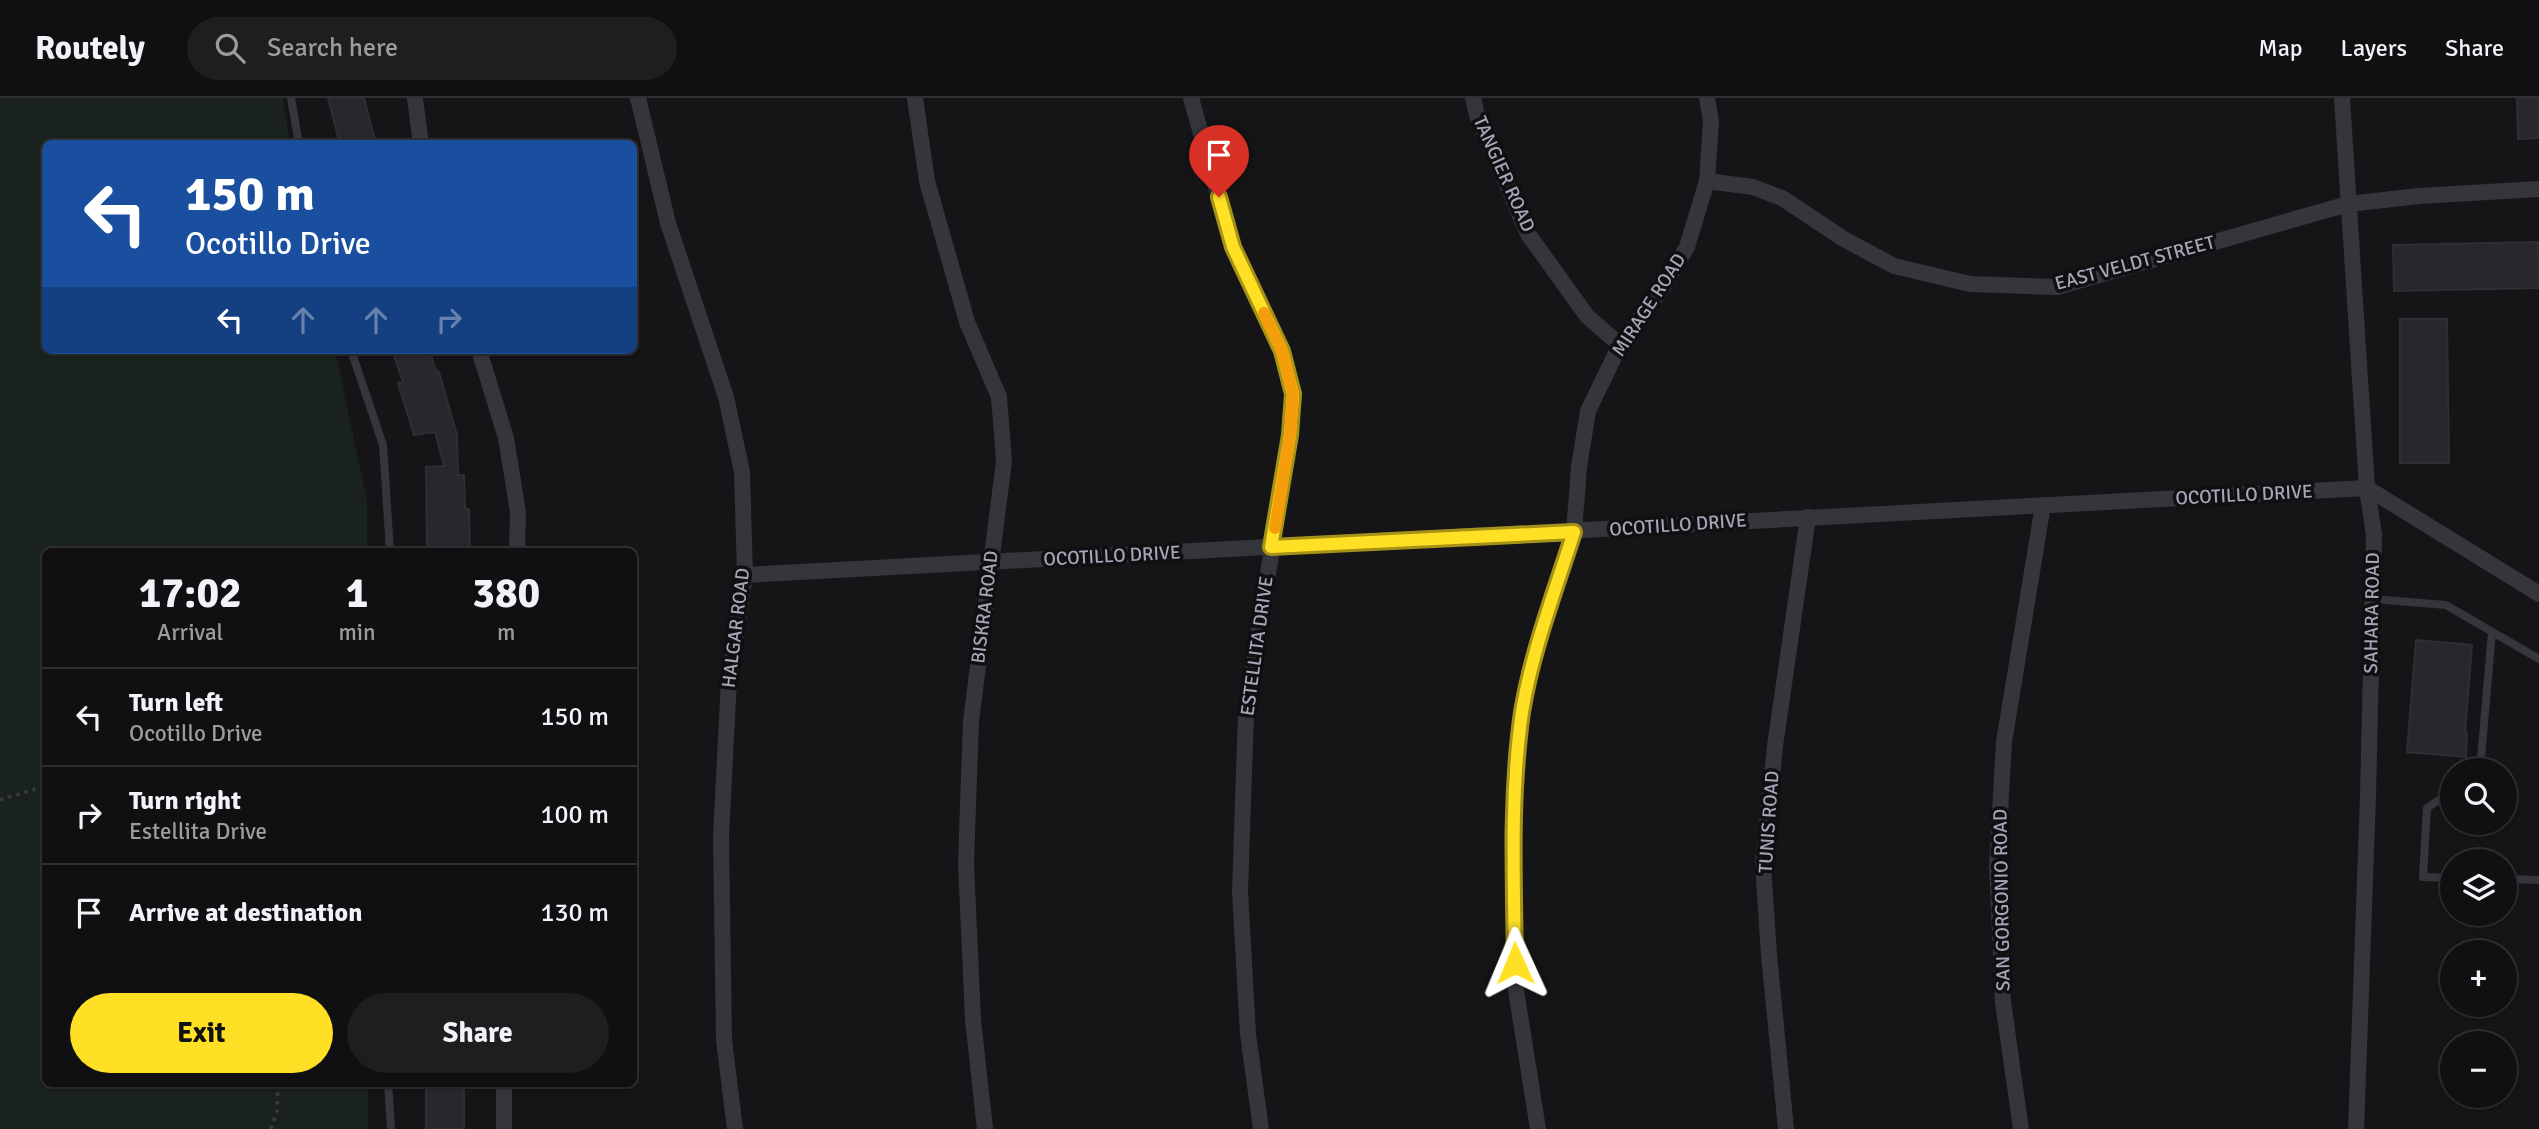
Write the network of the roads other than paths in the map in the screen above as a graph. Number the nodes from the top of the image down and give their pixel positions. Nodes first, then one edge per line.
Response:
1 (291, 98) edge
2 (415, 98) edge
3 (638, 98) edge
4 (915, 98) edge
5 (1191, 98) edge
6 (1473, 98) edge
7 (1707, 98) edge
8 (2342, 98) edge
9 (298, 140) edge
10 (420, 140) edge
11 (1707, 181) junction
12 (2539, 189) edge
13 (2348, 204) junction
14 (1620, 345) junction
15 (352, 354) edge
16 (480, 354) edge
17 (2367, 488) junction
18 (2043, 505) junction
19 (1808, 517) junction
20 (1574, 532) junction
21 (1271, 547) junction
22 (390, 548) edge
23 (517, 548) edge
24 (991, 563) junction
25 (745, 575) junction
26 (2539, 594) edge
27 (2372, 598) junction
28 (2493, 632) junction
29 (2539, 659) edge
30 (2481, 758) edge
31 (2440, 799) edge
32 (2440, 878) edge
33 (2517, 879) edge
34 (2539, 880) edge
35 (388, 1087) edge
36 (504, 1087) edge
37 (391, 1129) edge
38 (505, 1129) edge
39 (735, 1129) edge
40 (985, 1129) edge
41 (1261, 1129) edge
42 (1538, 1129) edge
43 (1786, 1129) edge
44 (2021, 1129) edge
45 (2356, 1129) edge

1 - 9 lane
2 - 10 street
3 - 25 street, HALGAR ROAD
4 - 24 street, BISKRA ROAD
5 - 21 street, ESTELLITA DRIVE
6 - 14 street, TANGIER ROAD
7 - 11 street, MIRAGE ROAD
8 - 13 street, SAHARA ROAD
11 - 13 street, EAST VELDT STREET
11 - 14 street, MIRAGE ROAD
12 - 13 street, EAST VELDT STREET
13 - 17 street, SAHARA ROAD
14 - 20 street, MIRAGE ROAD
15 - 22 lane
16 - 23 street
17 - 18 street, OCOTILLO DRIVE
17 - 26 street
17 - 27 street, SAHARA ROAD
18 - 19 street, OCOTILLO DRIVE
18 - 44 street, SAN GORGONIO ROAD
19 - 20 street, OCOTILLO DRIVE
19 - 43 street, TUNIS ROAD
20 - 21 street, OCOTILLO DRIVE
20 - 42 street, MIRAGE ROAD
21 - 24 street, OCOTILLO DRIVE
21 - 41 street, ESTELLITA DRIVE
24 - 25 street, OCOTILLO DRIVE
24 - 40 street, BISKRA ROAD
25 - 39 street, HALGAR ROAD
27 - 28 lane
27 - 45 street, SAHARA ROAD
28 - 29 lane
28 - 30 lane
31 - 32 lane
33 - 34 lane
35 - 37 lane
36 - 38 street

